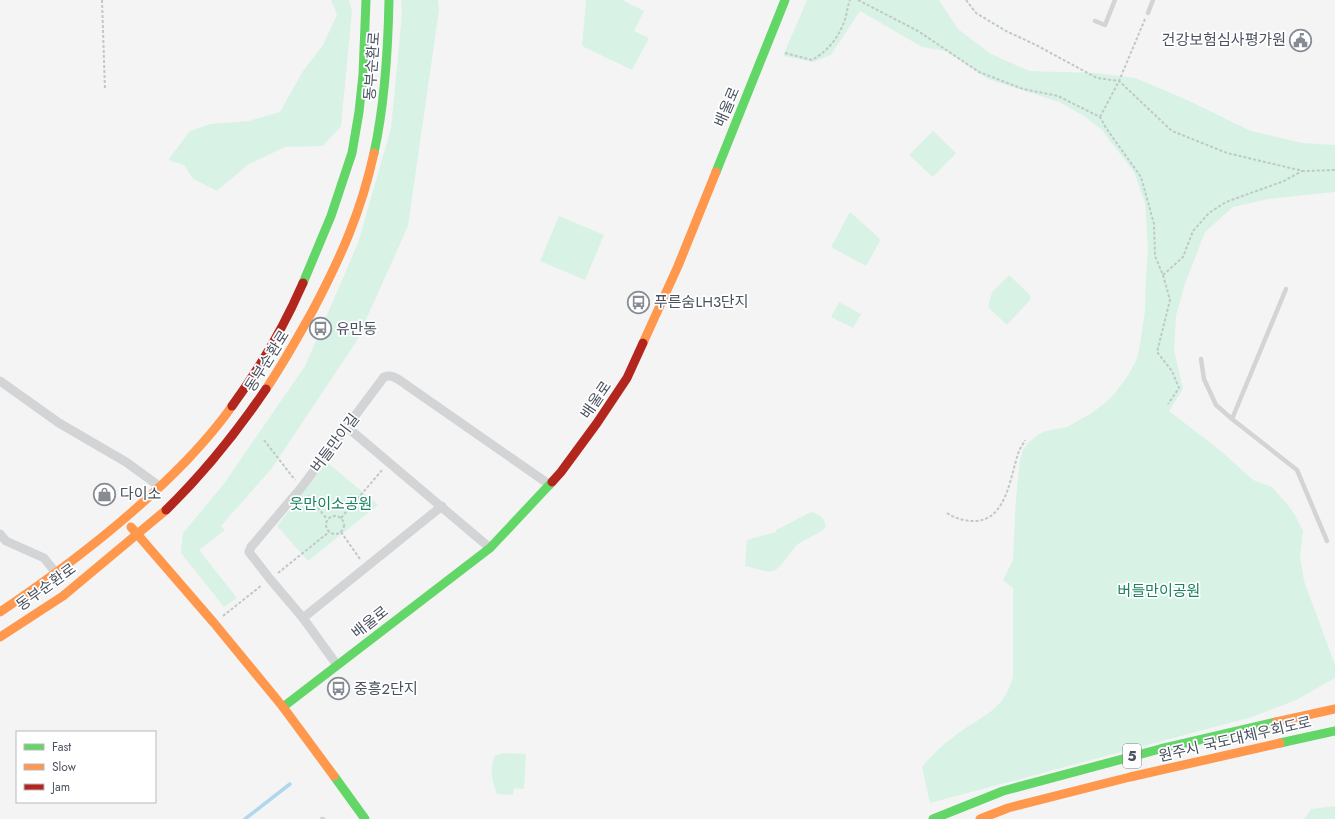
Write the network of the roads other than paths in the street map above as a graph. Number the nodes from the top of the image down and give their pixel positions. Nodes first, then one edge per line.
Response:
1 (366, 0) edge
2 (389, 0) edge
3 (785, 0) edge
4 (1115, 0) edge
5 (1153, 0) edge
6 (1148, 13) road end
7 (1095, 21) dead end
8 (1286, 289) dead end
9 (1201, 359) dead end
10 (0, 381) edge
11 (1232, 419) junction
12 (347, 427) junction
13 (550, 485) junction
14 (159, 486) junction
15 (442, 506) junction
16 (124, 520) junction
17 (0, 534) edge
18 (137, 534) junction
19 (1327, 541) dead end
20 (490, 548) junction
21 (56, 573) junction
22 (0, 612) edge
23 (303, 618) junction
24 (0, 637) edge
25 (337, 665) junction
26 (1335, 702) edge
27 (283, 707) junction
28 (1335, 709) edge
29 (1309, 714) junction
30 (1335, 731) edge
31 (1335, 741) edge
32 (1277, 743) junction
33 (365, 819) edge
34 (933, 819) edge
35 (980, 819) edge

1 - 14 main road, 동부순환로
2 - 18 main road, 동부순환로
3 - 13 main road, 배울로
4 - 7 lane
5 - 6 lane
8 - 11 lane
9 - 11 lane
10 - 14 street
11 - 19 lane
12 - 13 street, 버들만이길
12 - 15 street
12 - 23 street, 버들만이길
13 - 20 main road, 배울로
14 - 16 main road, 동부순환로
15 - 20 street
15 - 23 street
16 - 18 main road
16 - 21 main road, 동부순환로
17 - 21 street
18 - 24 main road, 동부순환로
18 - 27 main road
20 - 25 main road, 배울로
21 - 22 main road, 동부순환로
23 - 25 street, 버들만이길
25 - 27 main road, 배울로
26 - 29 main road
27 - 33 main road
28 - 29 main road, 5
29 - 34 main road, 5
30 - 32 main road, 원주시 국도대체우회도로 / 5
31 - 32 main road
32 - 35 main road, 원주시 국도대체우회도로 / 5

